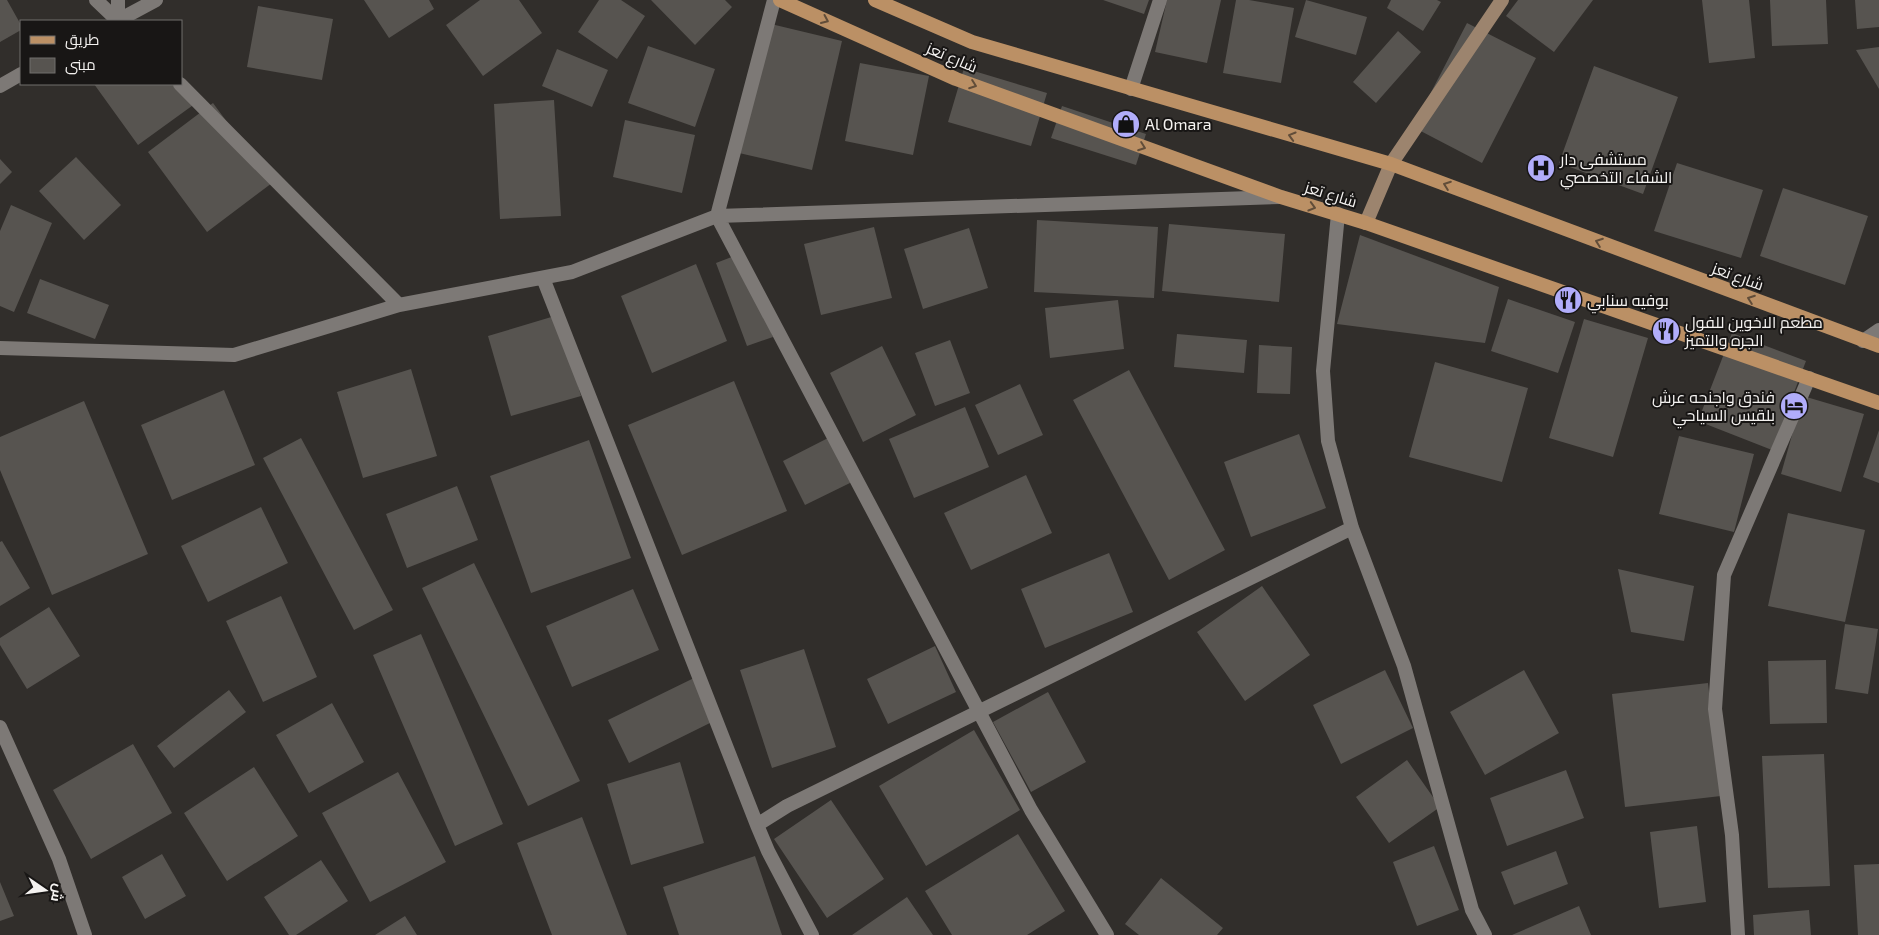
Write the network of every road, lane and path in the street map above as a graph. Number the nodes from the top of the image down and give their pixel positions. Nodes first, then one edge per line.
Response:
1 (96, 0) edge
2 (118, 0) edge
3 (156, 0) edge
4 (774, 0) edge
5 (780, 0) edge
6 (875, 0) edge
7 (1160, 0) edge
8 (1502, 0) edge
9 (116, 20) edge
10 (117, 20) edge
11 (119, 20) edge
12 (20, 75) edge
13 (181, 85) edge
14 (0, 86) edge
15 (1131, 89) junction
16 (1391, 164) junction
17 (1281, 197) junction
18 (1338, 214) junction
19 (717, 216) junction
20 (1366, 223) junction
21 (543, 278) junction
22 (399, 305) junction
23 (1879, 330) edge
24 (1863, 341) junction
25 (1879, 346) edge
26 (0, 348) edge
27 (1809, 378) junction
28 (1879, 403) edge
29 (1352, 528) junction
30 (980, 711) junction
31 (0, 727) edge
32 (757, 825) junction
33 (84, 935) edge
34 (812, 935) edge
35 (1107, 935) edge
36 (1484, 935) edge
37 (1738, 935) edge

1 - 9 street
2 - 10 street
3 - 11 street
4 - 19 street
5 -> 17 main road, شارع تعز
6 - 15 main road, شارع تعز
7 - 15 street
8 - 16 main road
12 - 14 street
13 - 22 street
16 -> 15 main road, شارع تعز
16 - 20 main road
24 -> 16 main road, شارع تعز
17 -> 18 main road, شارع تعز
17 - 19 street
18 - 20 main road, شارع تعز
18 - 29 street
19 - 21 street
19 - 30 street
20 - 27 main road, شارع تعز
21 - 22 street
21 - 32 street
22 - 26 street
23 - 24 street
24 - 25 main road, شارع تعز
27 - 28 main road, شارع تعز
27 - 37 street
29 - 30 street
29 - 36 street
30 - 32 street
30 - 35 street
31 - 33 street
32 - 34 street

